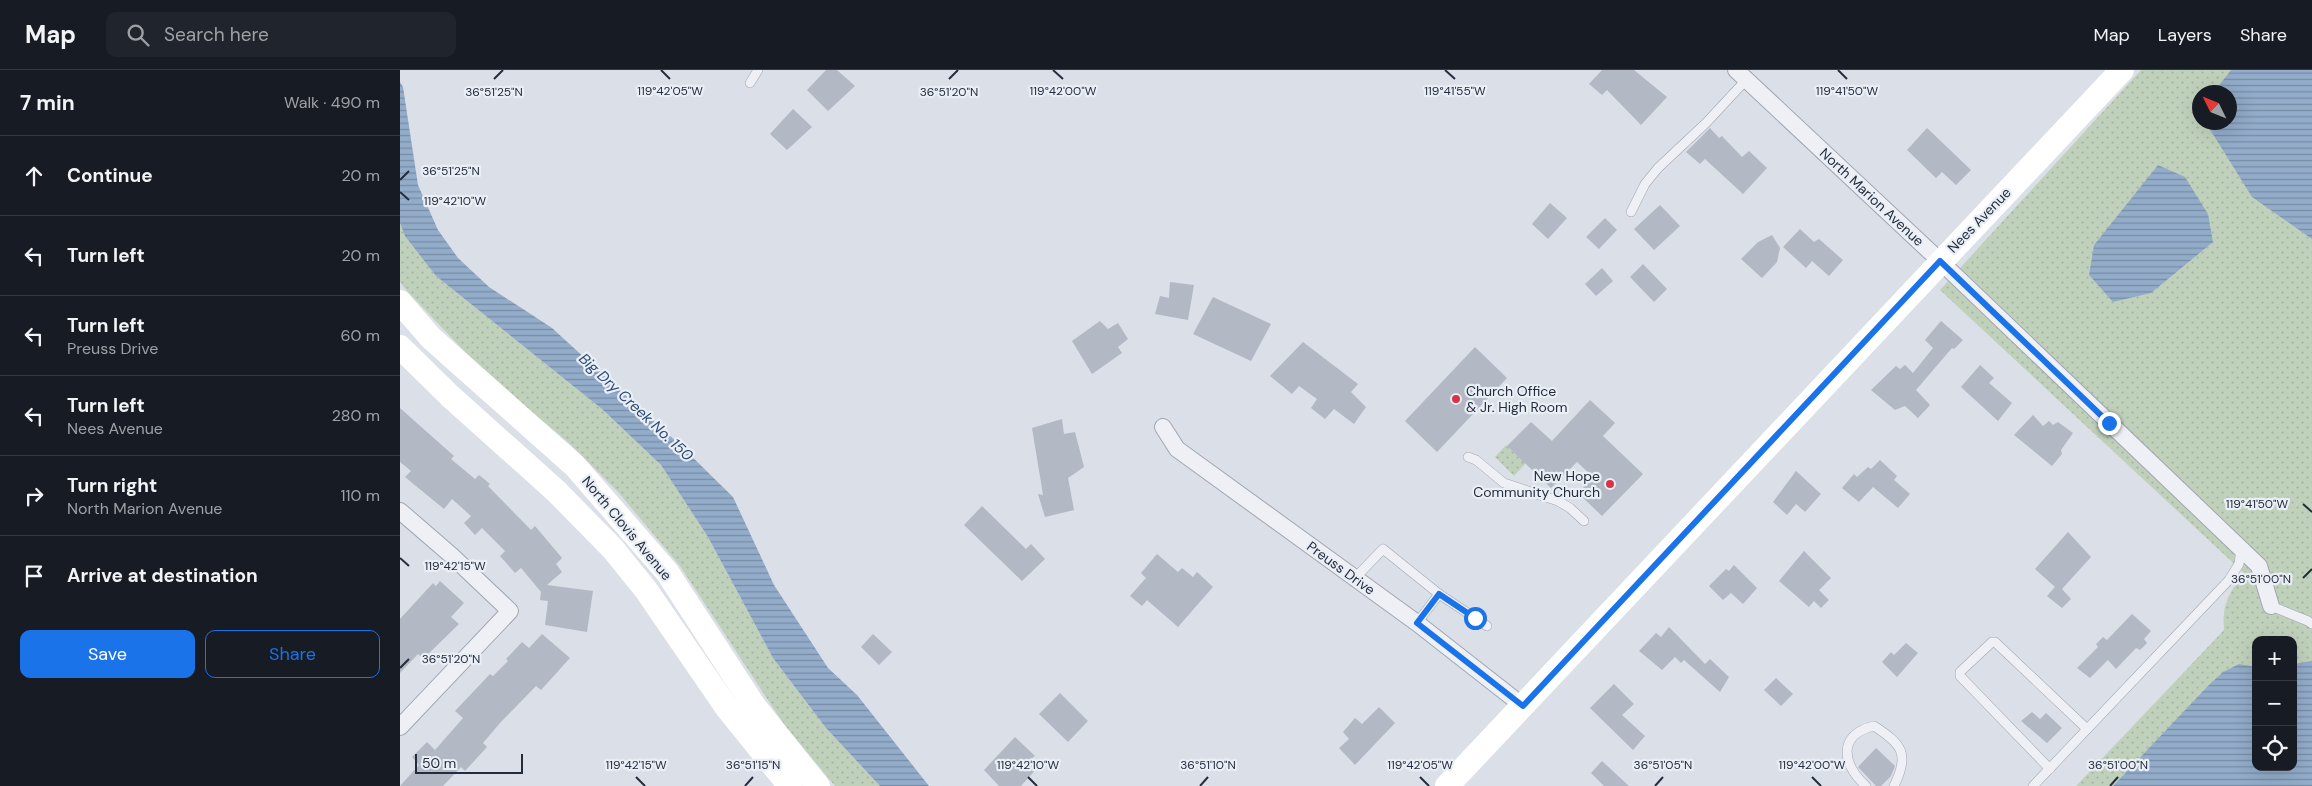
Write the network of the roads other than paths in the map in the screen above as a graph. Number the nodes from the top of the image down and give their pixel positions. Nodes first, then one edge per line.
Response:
1 (758, 70) edge
2 (2122, 70) edge
3 (1741, 75) edge
4 (750, 83) dead end
5 (1631, 212) dead end
6 (1940, 261) junction
7 (400, 302) edge
8 (400, 347) edge
9 (1163, 427) dead end
10 (1468, 457) dead end
11 (400, 511) edge
12 (1584, 521) dead end
13 (2241, 549) junction
14 (1354, 578) junction
15 (1439, 594) junction
16 (2271, 606) joint
17 (1417, 623) junction
18 (2312, 624) edge
19 (1487, 626) dead end
20 (1523, 706) junction
21 (400, 727) edge
22 (2087, 729) junction
23 (2050, 768) junction
24 (790, 786) edge
25 (818, 786) edge
26 (1448, 786) edge
27 (1866, 786) edge
28 (1894, 786) edge
29 (2033, 786) edge

1 - 4 lane
2 - 6 main road, Nees Avenue
3 - 5 lane
3 - 6 street, North Marion Avenue
6 - 13 street, North Marion Avenue
6 - 20 main road, Nees Avenue
7 - 25 main road, North Clovis Avenue
8 - 24 main road, North Clovis Avenue
9 - 14 street, Preuss Drive
10 - 12 lane
11 - 21 street
13 - 16 street, North Marion Avenue
13 - 22 lane
14 - 15 lane
14 - 17 street, Preuss Drive
15 - 17 lane
15 - 19 lane
16 - 18 lane
17 - 20 street, Preuss Drive
20 - 26 main road, Nees Avenue
22 - 23 lane
22 - 23 lane
23 - 29 lane
27 - 28 lane

